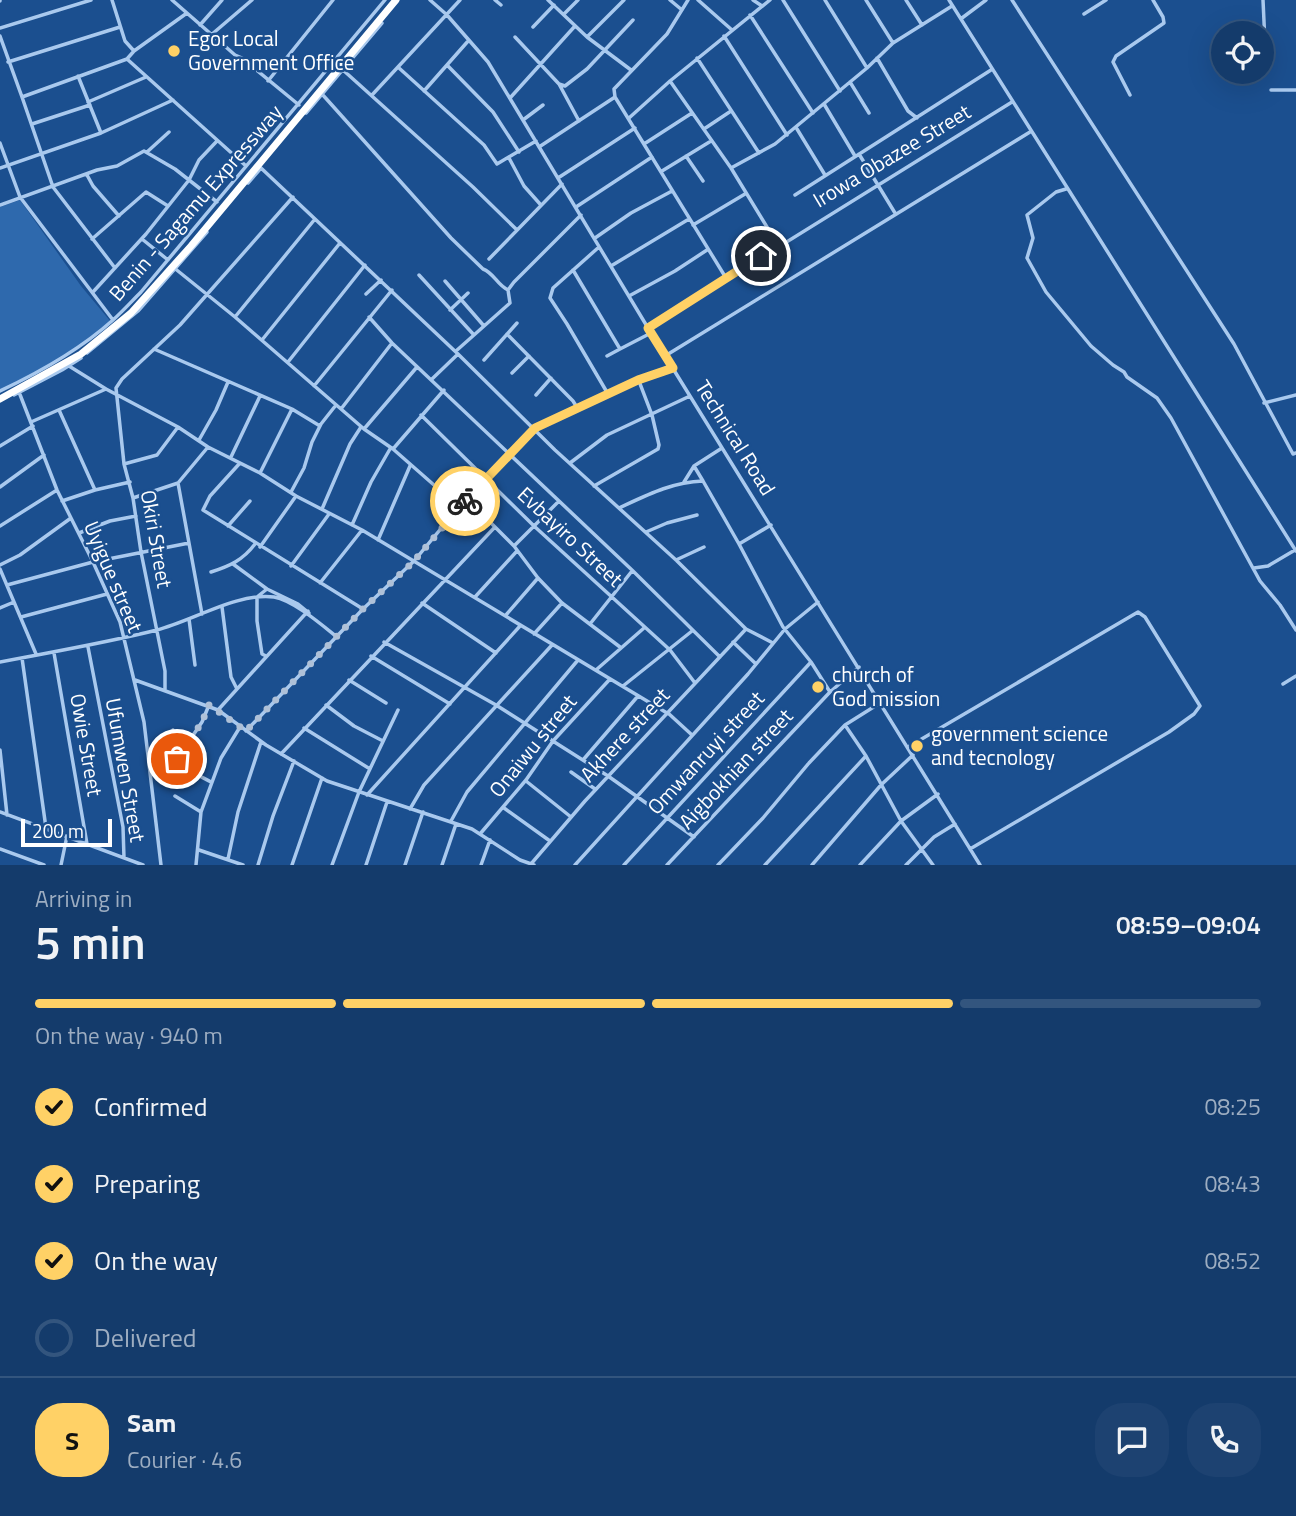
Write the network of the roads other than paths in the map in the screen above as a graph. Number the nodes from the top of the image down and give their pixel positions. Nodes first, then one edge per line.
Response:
1 (91, 0) edge
2 (112, 0) edge
3 (172, 0) edge
4 (222, 0) edge
5 (252, 0) edge
6 (385, 0) edge
7 (396, 0) edge
8 (430, 0) edge
9 (460, 0) edge
10 (495, 0) edge
11 (548, 0) edge
12 (578, 0) edge
13 (624, 0) edge
14 (670, 0) edge
15 (688, 0) edge
16 (698, 0) edge
17 (752, 0) edge
18 (770, 0) edge
19 (783, 0) edge
20 (824, 0) edge
21 (866, 0) edge
22 (906, 0) edge
23 (948, 0) edge
24 (986, 0) edge
25 (1012, 0) edge
26 (1106, 0) edge
27 (1153, 0) edge
28 (1263, 0) edge
29 (331, 1) edge
30 (501, 5) dead end
31 (554, 5) junction
32 (762, 6) junction
33 (952, 6) junction
34 (682, 10) junction
35 (187, 13) junction
36 (564, 14) junction
37 (1084, 14) dead end
38 (447, 15) junction
39 (750, 15) junction
40 (962, 19) junction
41 (633, 20) dead end
42 (1264, 21) edge
43 (200, 25) junction
44 (922, 25) junction
45 (575, 26) junction
46 (120, 27) junction
47 (533, 27) dead end
48 (0, 28) edge
49 (732, 30) junction
50 (211, 35) junction
51 (0, 36) edge
52 (724, 36) junction
53 (514, 37) dead end
54 (587, 37) junction
55 (470, 40) junction
56 (893, 43) junction
57 (604, 50) junction
58 (134, 51) junction
59 (697, 58) junction
60 (877, 58) junction
61 (127, 59) junction
62 (8, 62) junction
63 (540, 63) junction
64 (447, 65) junction
65 (399, 68) junction
66 (867, 68) junction
67 (343, 69) junction
68 (631, 70) junction
69 (991, 70) junction
70 (78, 76) junction
71 (146, 77) junction
72 (268, 81) junction
73 (670, 81) junction
74 (850, 82) junction
75 (559, 84) junction
76 (1271, 90) dead end
77 (1296, 90) edge
78 (424, 91) junction
79 (840, 91) junction
80 (322, 94) junction
81 (372, 95) junction
82 (1130, 95) dead end
83 (22, 97) junction
84 (615, 97) junction
85 (510, 98) junction
86 (173, 100) junction
87 (1012, 102) junction
88 (89, 104) junction
89 (824, 104) junction
90 (299, 105) junction
91 (543, 105) dead end
92 (732, 111) junction
93 (692, 113) junction
94 (813, 113) junction
95 (869, 113) dead end
96 (629, 118) junction
97 (914, 118) junction
98 (523, 120) junction
99 (579, 121) junction
100 (31, 124) junction
101 (635, 128) junction
102 (797, 128) junction
103 (704, 130) junction
104 (101, 132) junction
105 (169, 132) dead end
106 (1030, 132) junction
107 (787, 135) junction
108 (217, 141) junction
109 (536, 141) junction
110 (712, 141) junction
111 (0, 143) edge
112 (644, 144) junction
113 (539, 147) junction
114 (147, 152) junction
115 (519, 152) junction
116 (41, 153) junction
117 (759, 153) junction
118 (857, 155) junction
119 (652, 156) junction
120 (686, 156) junction
121 (509, 158) junction
122 (8, 165) junction
123 (246, 166) junction
124 (0, 168) edge
125 (261, 168) junction
126 (731, 168) junction
127 (662, 171) junction
128 (87, 175) junction
129 (825, 175) junction
130 (558, 178) junction
131 (189, 180) junction
132 (703, 181) dead end
133 (1061, 181) junction
134 (562, 184) junction
135 (876, 184) junction
136 (53, 187) junction
137 (1066, 189) junction
138 (672, 191) junction
139 (1056, 192) junction
140 (746, 194) junction
141 (795, 195) dead end
142 (20, 197) junction
143 (293, 197) junction
144 (217, 202) junction
145 (540, 204) junction
146 (0, 205) edge
147 (168, 206) junction
148 (576, 207) junction
149 (895, 214) junction
150 (581, 215) junction
151 (119, 216) junction
152 (315, 219) junction
153 (689, 219) junction
154 (693, 225) junction
155 (517, 230) junction
156 (594, 238) junction
157 (92, 239) junction
158 (142, 239) junction
159 (341, 243) junction
160 (778, 245) junction
161 (600, 247) junction
162 (707, 250) junction
163 (489, 259) dead end
164 (365, 265) junction
165 (172, 266) junction
166 (611, 266) junction
167 (115, 268) junction
168 (573, 270) junction
169 (419, 275) dead end
170 (726, 278) junction
171 (381, 280) junction
172 (444, 281) dead end
173 (392, 290) junction
174 (508, 290) junction
175 (150, 291) junction
176 (93, 292) junction
177 (366, 293) dead end
178 (468, 293) dead end
179 (207, 295) junction
180 (629, 296) junction
181 (460, 300) junction
182 (450, 310) junction
183 (235, 317) junction
184 (369, 317) junction
185 (113, 320) junction
186 (517, 323) dead end
187 (484, 326) junction
188 (648, 328) junction
189 (651, 333) junction
190 (507, 334) junction
191 (474, 335) junction
192 (262, 340) junction
193 (392, 343) junction
194 (153, 349) junction
195 (621, 349) junction
196 (457, 353) junction
197 (529, 356) junction
198 (607, 356) dead end
199 (665, 356) junction
200 (484, 360) dead end
201 (288, 362) junction
202 (69, 366) junction
203 (418, 366) junction
204 (673, 368) junction
205 (512, 373) dead end
206 (432, 379) junction
207 (551, 379) junction
208 (638, 380) junction
209 (228, 382) junction
210 (314, 386) junction
211 (106, 389) junction
212 (444, 390) junction
213 (19, 392) junction
214 (116, 393) junction
215 (608, 394) junction
216 (536, 395) dead end
217 (1296, 395) edge
218 (0, 396) edge
219 (261, 396) junction
220 (690, 396) junction
221 (1264, 403) junction
222 (336, 405) junction
223 (292, 409) junction
224 (341, 409) junction
225 (578, 409) junction
226 (60, 410) junction
227 (421, 415) junction
228 (652, 415) junction
229 (32, 424) junction
230 (320, 426) junction
231 (178, 427) junction
232 (363, 428) junction
233 (535, 428) junction
234 (199, 440) junction
235 (0, 446) edge
236 (208, 447) junction
237 (722, 448) junction
238 (391, 449) junction
239 (1296, 453) edge
240 (510, 454) junction
241 (44, 455) junction
242 (231, 457) junction
243 (240, 463) junction
244 (570, 463) junction
245 (124, 464) junction
246 (410, 466) junction
247 (694, 466) junction
248 (260, 473) junction
249 (485, 478) junction
250 (703, 481) junction
251 (130, 482) junction
252 (684, 482) junction
253 (178, 483) junction
254 (594, 486) junction
255 (0, 487) edge
256 (57, 490) junction
257 (95, 490) junction
258 (291, 492) junction
259 (296, 496) junction
260 (133, 499) junction
261 (467, 499) junction
262 (62, 501) junction
263 (250, 501) dead end
264 (559, 501) junction
265 (459, 507) junction
266 (619, 508) junction
267 (322, 509) junction
268 (329, 513) junction
269 (697, 515) dead end
270 (136, 516) junction
271 (71, 518) junction
272 (352, 525) junction
273 (771, 525) junction
274 (0, 526) edge
275 (228, 526) junction
276 (534, 526) junction
277 (494, 528) junction
278 (362, 530) junction
279 (645, 532) junction
280 (79, 533) junction
281 (378, 540) junction
282 (189, 543) junction
283 (739, 544) junction
284 (258, 546) junction
285 (514, 546) junction
286 (704, 547) dead end
287 (1296, 550) edge
288 (517, 551) junction
289 (141, 552) junction
290 (676, 560) junction
291 (414, 561) junction
292 (93, 562) junction
293 (233, 564) junction
294 (291, 566) junction
295 (1268, 566) junction
296 (0, 568) edge
297 (1254, 568) junction
298 (633, 571) junction
299 (211, 572) dead end
300 (538, 578) junction
301 (1259, 578) junction
302 (444, 579) junction
303 (320, 583) junction
304 (7, 585) junction
305 (268, 589) junction
306 (108, 593) junction
307 (257, 597) junction
308 (475, 597) junction
309 (612, 598) junction
310 (14, 602) junction
311 (819, 602) junction
312 (422, 603) junction
313 (562, 603) junction
314 (222, 607) junction
315 (0, 608) edge
316 (363, 609) junction
317 (308, 613) junction
318 (202, 614) junction
319 (506, 615) junction
320 (21, 617) junction
321 (190, 619) junction
322 (590, 624) junction
323 (520, 625) junction
324 (644, 628) junction
325 (157, 629) junction
326 (746, 629) junction
327 (785, 629) junction
328 (1296, 630) edge
329 (692, 631) junction
330 (534, 634) junction
331 (123, 636) junction
332 (337, 638) junction
333 (384, 642) junction
334 (733, 642) junction
335 (773, 643) junction
336 (552, 645) junction
337 (88, 647) junction
338 (620, 647) junction
339 (670, 650) junction
340 (54, 652) junction
341 (496, 653) junction
342 (36, 654) junction
343 (266, 656) junction
344 (371, 656) junction
345 (719, 657) junction
346 (22, 658) junction
347 (578, 660) junction
348 (811, 662) junction
349 (0, 663) edge
350 (195, 664) dead end
351 (756, 664) junction
352 (859, 667) junction
353 (596, 670) junction
354 (1296, 676) edge
355 (610, 679) junction
356 (135, 680) junction
357 (349, 680) junction
358 (695, 683) junction
359 (1283, 684) dead end
360 (623, 686) junction
361 (465, 687) junction
362 (165, 689) junction
363 (237, 690) junction
364 (830, 692) junction
365 (638, 696) junction
366 (386, 703) dead end
367 (880, 703) junction
368 (450, 704) junction
369 (209, 705) junction
370 (325, 705) junction
371 (496, 705) junction
372 (218, 710) junction
373 (398, 710) dead end
374 (667, 713) junction
375 (526, 724) junction
376 (845, 725) junction
377 (240, 727) junction
378 (304, 728) junction
379 (173, 730) dead end
380 (246, 731) junction
381 (692, 735) junction
382 (383, 741) junction
383 (553, 741) junction
384 (261, 742) junction
385 (908, 747) junction
386 (0, 750) edge
387 (281, 754) junction
388 (913, 755) junction
389 (866, 756) junction
390 (177, 759) junction
391 (583, 760) junction
392 (294, 761) junction
393 (370, 769) junction
394 (571, 772) dead end
395 (608, 776) junction
396 (322, 778) junction
397 (526, 780) junction
398 (211, 782) junction
399 (881, 785) junction
400 (596, 789) junction
401 (359, 792) junction
402 (938, 794) junction
403 (367, 795) junction
404 (637, 795) junction
405 (175, 796) dead end
406 (387, 802) junction
407 (504, 808) junction
408 (410, 809) junction
409 (0, 812) edge
410 (201, 812) junction
411 (423, 812) junction
412 (8, 815) junction
413 (571, 817) junction
414 (667, 817) junction
415 (450, 821) junction
416 (901, 821) junction
417 (956, 823) junction
418 (456, 824) junction
419 (46, 828) junction
420 (480, 834) junction
421 (67, 836) junction
422 (694, 837) junction
423 (490, 840) junction
424 (550, 841) junction
425 (87, 844) junction
426 (921, 848) junction
427 (0, 849) edge
428 (198, 849) junction
429 (971, 849) junction
430 (124, 858) junction
431 (228, 859) junction
432 (519, 863) edge
433 (44, 865) edge
434 (61, 865) edge
435 (143, 865) edge
436 (161, 865) edge
437 (196, 865) edge
438 (243, 865) edge
439 (258, 865) edge
440 (292, 865) edge
441 (332, 865) edge
442 (366, 865) edge
443 (405, 865) edge
444 (442, 865) edge
445 (481, 865) edge
446 (533, 865) edge
447 (575, 865) edge
448 (624, 865) edge
449 (667, 865) edge
450 (718, 865) edge
451 (765, 865) edge
452 (812, 865) edge
453 (860, 865) edge
454 (906, 865) edge
455 (933, 865) edge
456 (980, 865) edge

1 - 48 street
2 - 46 street
3 - 35 street
4 - 43 street
5 - 50 street
6 - 90 street
7 - 67 street
7 - 165 highway
7 - 175 highway, Benin - Sagamu Expressway
8 - 38 street, Technical Road
9 - 38 street
10 - 30 street
11 - 31 street
12 - 36 street
13 - 54 street
14 - 34 street
15 - 34 street
16 - 49 street
17 - 32 street
18 - 32 street
19 - 79 street
20 - 66 street
21 - 56 street
22 - 44 street
23 - 33 street
24 - 40 street
25 - 221 street
26 - 37 street
27 - 82 street
28 - 42 street
29 - 72 street
31 - 36 street
31 - 47 street
32 - 39 street
33 - 40 street
33 - 44 street
34 - 68 street
35 - 43 street
35 - 58 street
36 - 45 street
38 - 55 street, Technical Road
38 - 65 street
39 - 49 street
39 - 94 street
40 - 69 street
41 - 57 street
43 - 50 street
44 - 56 street
45 - 54 street
45 - 63 street
46 - 58 street
46 - 62 street
49 - 52 street
50 - 72 street
51 - 62 street
52 - 59 street
52 - 107 street
53 - 63 street
54 - 57 street
55 - 64 street
55 - 85 street, Technical Road
56 - 60 street
57 - 68 street
57 - 75 street
58 - 61 street
59 - 73 street
59 - 92 street
60 - 66 street
60 - 97 street
61 - 70 street
61 - 71 street
62 - 83 street
63 - 75 street
63 - 85 street
64 - 78 street
64 - 115 street
65 - 78 street
65 - 81 street
66 - 74 street
67 - 80 street
67 - 81 street
68 - 84 street
69 - 87 street
69 - 97 street
70 - 83 street
70 - 88 street
71 - 86 street
71 - 88 street
72 - 90 street
73 - 93 street
73 - 96 street
74 - 79 street
74 - 95 street
75 - 99 street
76 - 77 street
78 - 121 street
79 - 89 street
80 - 125 street
80 - 174 street
81 - 155 street
83 - 100 street
84 - 96 street
84 - 99 street
85 - 98 street, Technical Road
86 - 104 street
86 - 108 street
87 - 106 street
87 - 135 street, Irowa Obazee Street
88 - 100 street
88 - 104 street
89 - 94 street
89 - 118 street
90 - 123 street
91 - 98 street
92 - 103 street
92 - 117 street
93 - 103 street
93 - 112 street
94 - 102 street
96 - 101 street
97 - 118 street
98 - 109 street, Technical Road
99 - 113 street
100 - 116 street
101 - 112 street
101 - 130 street
102 - 107 street
102 - 129 street
103 - 110 street
104 - 116 street
105 - 114 street
106 - 133 street
106 - 149 street
107 - 117 street
108 - 123 street
108 - 131 street
109 - 113 street, Technical Road
109 - 115 street
110 - 120 street
110 - 126 street
111 - 122 street
112 - 119 street
113 - 130 street, Technical Road
114 - 128 street
114 - 131 street
115 - 121 street
116 - 122 street
116 - 136 street
117 - 126 street
118 - 129 street
118 - 135 street
119 - 127 street
119 - 148 street
120 - 127 street
120 - 132 street
121 - 145 street
122 - 124 street
122 - 142 street
123 - 144 street
125 - 143 street
125 - 165 street
126 - 140 street
127 - 138 street
128 - 136 street
128 - 151 street
129 - 141 street
130 - 134 street, Technical Road
131 - 144 street
131 - 147 street
133 - 137 street
133 - 139 street
134 - 145 street
134 - 148 street, Technical Road
135 - 149 street
135 - 160 street, Irowa Obazee Street
136 - 142 street
136 - 157 street
137 - 139 street
137 - 287 street
138 - 153 street
138 - 156 street
139 - 297 street
140 - 154 street
140 - 160 street
142 - 146 street
142 - 176 street
143 - 152 street
143 - 179 street
144 - 165 street
145 - 155 street
147 - 151 street
147 - 158 street
148 - 150 street, Technical Road
149 - 199 street
150 - 156 street, Technical Road
150 - 174 street
151 - 157 street
152 - 159 street
152 - 183 street
153 - 154 street
153 - 166 street
154 - 162 street
155 - 163 street
156 - 161 street, Technical Road
157 - 167 street
158 - 165 street
158 - 167 street
159 - 164 street
159 - 192 street
160 - 170 street, Irowa Obazee Street
161 - 166 street, Technical Road
161 - 168 street
162 - 170 street
162 - 180 street
164 - 171 street
164 - 201 street
165 - 175 highway
165 - 179 street
165 - 185 street
165 - 202 street
166 - 180 street, Technical Road
167 - 176 street
168 - 195 street
168 - 215 street
169 - 182 street
170 - 188 street, Irowa Obazee Street
171 - 173 street
171 - 177 street
172 - 181 street
173 - 184 street
173 - 196 street
174 - 187 street
175 - 218 highway
176 - 185 street
178 - 181 street
179 - 183 street
179 - 194 street
180 - 188 street, Technical Road
181 - 182 street
181 - 187 street
182 - 191 street
183 - 192 street
184 - 193 street
184 - 210 street
185 - 218 street
186 - 190 street
187 - 191 street
188 - 189 street, Technical Road
189 - 195 street
189 - 199 street, Technical Road
190 - 197 street
190 - 200 street
191 - 196 street
192 - 201 street
193 - 203 street
193 - 224 street
194 - 209 street
194 - 214 street
195 - 198 street
196 - 206 street
196 - 233 street
197 - 205 street
197 - 207 street
199 - 204 street, Technical Road
201 - 210 street
202 - 211 street
202 - 213 street
203 - 206 street
203 - 232 street
204 - 208 street
204 - 220 street, Technical Road
206 - 212 street
207 - 216 street
207 - 225 street
208 - 215 street
208 - 228 street
209 - 219 street
209 - 234 street
210 - 222 street
211 - 214 street
211 - 226 street
212 - 227 street
212 - 240 street
213 - 218 street
213 - 229 street, Uyigue street
214 - 231 street
214 - 245 street, Okiri Street
215 - 225 street
217 - 221 street
219 - 223 street
219 - 242 street
220 - 228 street
220 - 237 street, Technical Road
221 - 239 street
222 - 224 street
222 - 230 street
223 - 230 street
223 - 248 street
224 - 232 street
225 - 233 street
226 - 229 street
226 - 257 street
227 - 238 street
227 - 249 street, Evbayiro Street
228 - 244 street
228 - 254 street
229 - 235 street
229 - 241 street, Uyigue street
230 - 258 street
231 - 234 street
231 - 245 street
232 - 238 street
232 - 267 street
233 - 240 street
233 - 244 street
234 - 236 street
236 - 242 street
236 - 253 street
237 - 247 street
237 - 273 street, Technical Road
238 - 246 street
238 - 272 street
240 - 249 street
240 - 264 street
241 - 255 street
241 - 256 street, Uyigue street
242 - 243 street
243 - 248 street
243 - 275 street
244 - 254 street
245 - 251 street, Okiri Street
246 - 265 street
246 - 281 street
247 - 250 street
247 - 252 street
248 - 258 street
249 - 261 street
249 - 276 street, Evbayiro Street
250 - 252 street
250 - 283 street
251 - 257 street
251 - 260 street, Okiri Street
252 - 266 street
253 - 260 street
253 - 282 street
254 - 266 street
256 - 262 street, Uyigue street
256 - 274 street
257 - 262 street
258 - 259 street
259 - 267 street
259 - 284 street
260 - 270 street, Okiri Street
261 - 265 street
261 - 277 street
262 - 271 street, Uyigue street
263 - 275 street
264 - 276 street
264 - 298 street
265 - 291 street
266 - 279 street
267 - 268 street
268 - 272 street
268 - 294 street
269 - 279 street
270 - 280 street
270 - 289 street, Okiri Street
271 - 280 street, Uyigue street
271 - 296 street
272 - 278 street
273 - 283 street
273 - 311 street, Technical Road
275 - 284 street
276 - 285 street
276 - 309 street, Evbayiro Street
277 - 285 street
277 - 302 street
278 - 281 street
278 - 303 street
279 - 290 street
280 - 292 street, Uyigue street
281 - 291 street
282 - 289 street
282 - 318 street
283 - 327 street
284 - 293 street
284 - 294 street
285 - 288 street
286 - 290 street
287 - 295 street
288 - 300 street
288 - 308 street
289 - 292 street
289 - 325 street, Okiri Street
290 - 326 street
291 - 302 street
291 - 316 street
292 - 304 street
292 - 306 street, Uyigue street
293 - 299 street
293 - 305 street
294 - 303 street
295 - 297 street
295 - 301 street
296 - 304 street
297 - 301 street
298 - 309 street
298 - 329 street
300 - 313 street
300 - 319 street
301 - 328 street
302 - 308 street
302 - 312 street
303 - 316 street
304 - 310 street
305 - 307 street
305 - 317 street
306 - 320 street
306 - 331 street, Uyigue street
307 - 314 street
307 - 317 street
307 - 343 street
308 - 319 street
309 - 322 street
309 - 324 street, Evbayiro Street
310 - 315 street
310 - 320 street
311 - 327 street
311 - 352 street, Technical Road
312 - 333 street
312 - 341 street
313 - 322 street
313 - 330 street
314 - 318 street
314 - 363 street
316 - 332 street
317 - 332 street
317 - 343 street
318 - 321 street
319 - 323 street
320 - 342 street
321 - 325 street
321 - 350 street
322 - 338 street
323 - 330 street
323 - 341 street
324 - 338 street
324 - 339 street, Evbayiro Street
325 - 331 street
325 - 362 street, Okiri Street
326 - 334 street, Akhere street
326 - 335 street
327 - 335 street
327 - 348 street
329 - 339 street
329 - 345 street
330 - 336 street
331 - 337 street
331 - 356 street, Uyigue street
332 - 380 street
333 - 344 street
333 - 361 street
334 - 345 street, Akhere street
334 - 351 street
335 - 351 street
336 - 347 street
336 - 371 street
337 - 340 street
337 - 430 street, Ufumwen Street
338 - 353 street
339 - 358 street, Evbayiro Street
339 - 360 street
340 - 342 street
340 - 425 street, Owie Street
341 - 361 street
342 - 346 street
343 - 363 street
344 - 357 street
344 - 368 street
345 - 358 street, Akhere street
346 - 349 street
346 - 419 street
347 - 353 street
347 - 375 street
348 - 364 street
348 - 414 street, Omwanruyi street
351 - 381 street
352 - 364 street, Aigbokhian street
352 - 367 street, Technical Road
353 - 355 street
354 - 359 street
355 - 360 street
355 - 383 street, Onaiwu street
356 - 362 street
356 - 436 street, Uyigue street
357 - 366 street
357 - 370 street
358 - 374 street, Akhere street
360 - 365 street
361 - 368 street
361 - 371 street
362 - 369 street
363 - 372 street
364 - 422 street, Aigbokhian street
365 - 374 street
365 - 391 street
367 - 376 street
367 - 385 street, Technical Road
368 - 403 street
369 - 372 street
369 - 390 street
370 - 378 street
370 - 382 street
371 - 375 street
371 - 408 street
372 - 377 street
373 - 382 street
374 - 381 street
374 - 395 street, Akhere street
375 - 383 street
375 - 415 street
376 - 389 street
376 - 450 street
377 - 380 street
377 - 398 street
378 - 387 street
378 - 393 street
379 - 390 street
380 - 384 street
381 - 404 street
382 - 393 street
383 - 391 street
383 - 397 street, Onaiwu street
384 - 387 street
384 - 431 street
385 - 388 street, Technical Road
385 - 429 street
386 - 412 street
387 - 392 street
388 - 399 street
388 - 402 street, Technical Road
389 - 399 street
389 - 451 street
390 - 398 street
391 - 395 street
392 - 396 street
392 - 439 street
393 - 401 street
394 - 400 street
395 - 400 street, Akhere street
395 - 404 street
396 - 401 street
396 - 440 street
397 - 407 street, Onaiwu street
397 - 413 street
398 - 410 street
399 - 416 street
399 - 452 street
400 - 413 street, Akhere street
401 - 403 street
401 - 441 street
402 - 416 street
402 - 417 street, Technical Road
403 - 406 street
404 - 414 street
404 - 447 street
405 - 410 street
406 - 408 street
406 - 442 street
407 - 420 street, Onaiwu street
407 - 424 street
408 - 411 street
409 - 412 street
410 - 428 street
411 - 415 street
411 - 443 street
412 - 419 street
413 - 424 street, Akhere street
414 - 422 street
414 - 448 street, Omwanruyi street
415 - 418 street
416 - 426 street
416 - 453 street
417 - 426 street
417 - 429 street, Technical Road
418 - 420 street
418 - 444 street
419 - 421 street
420 - 423 street
421 - 425 street
421 - 434 street
422 - 449 street, Aigbokhian street
423 - 432 street
423 - 445 street
424 - 446 street, Akhere street
425 - 430 street
426 - 454 street
426 - 455 street
427 - 433 street
428 - 431 street
428 - 437 street
429 - 456 street, Technical Road
430 - 435 street
431 - 438 street
432 - 446 street

